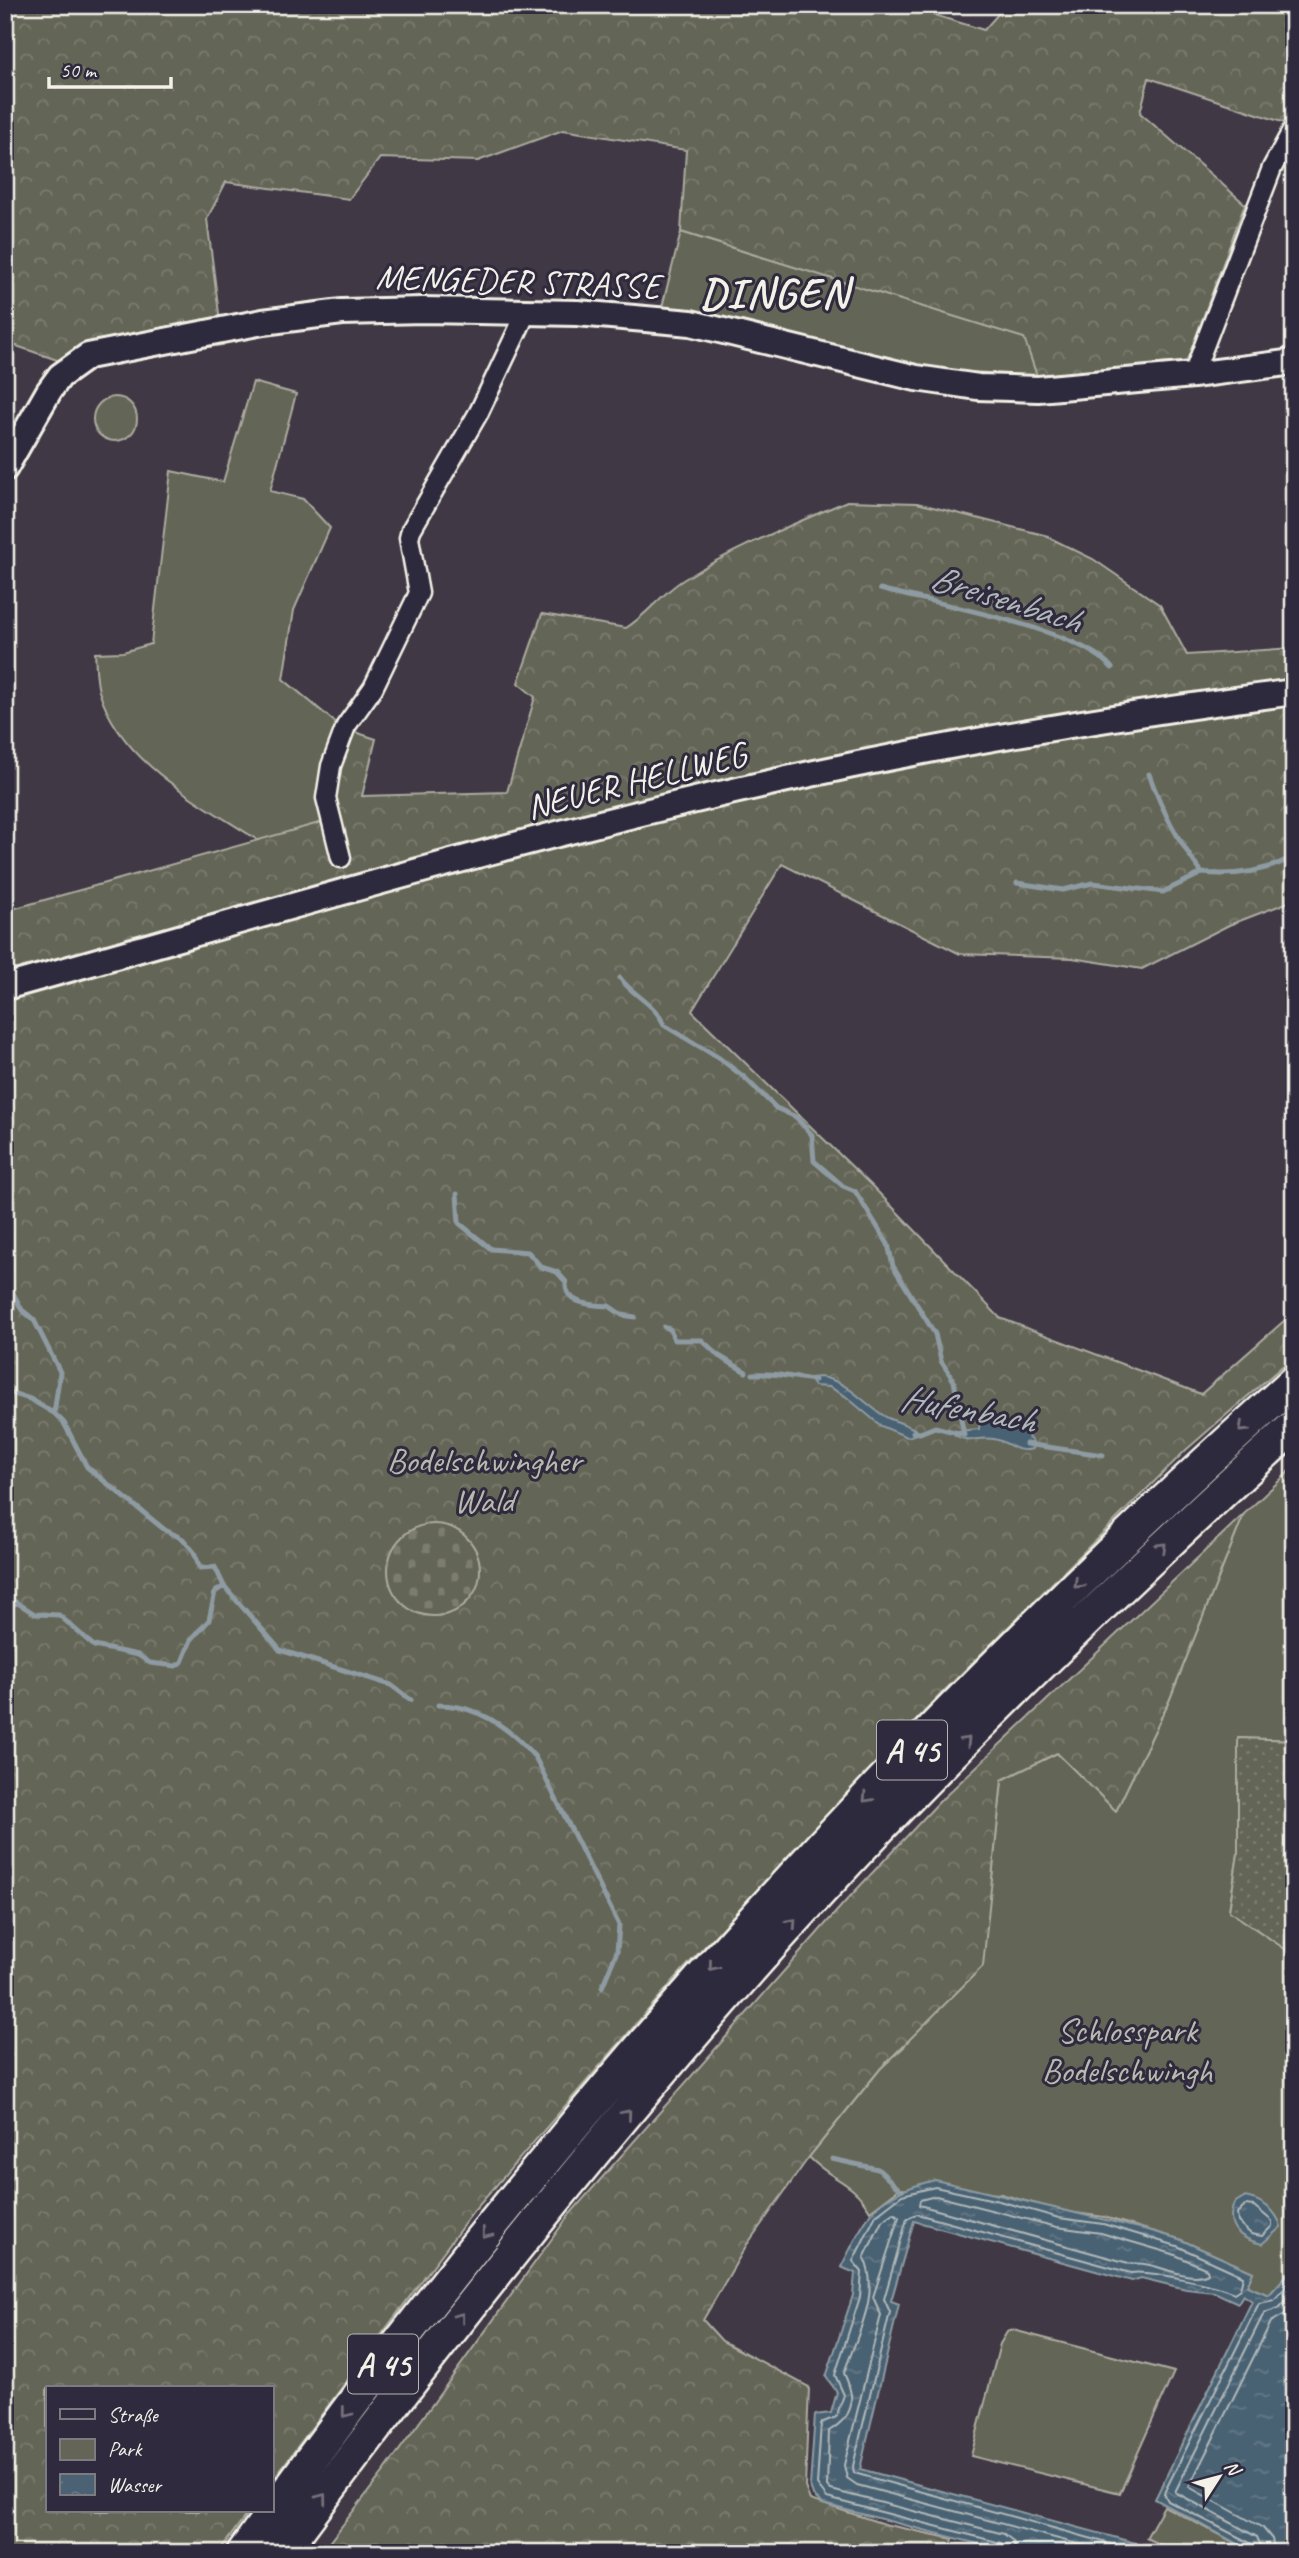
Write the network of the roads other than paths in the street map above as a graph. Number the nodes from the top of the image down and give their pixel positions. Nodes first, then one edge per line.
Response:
1 (1292, 131) dead end
2 (526, 313) junction
3 (1294, 362) edge
4 (1193, 375) junction
5 (5, 468) edge
6 (1294, 692) edge
7 (341, 858) dead end
8 (5, 987) edge
9 (1294, 1382) edge
10 (1294, 1426) edge
11 (243, 2553) edge
12 (281, 2553) edge

1 - 4 street
2 - 4 street, MENGEDER STRASSE
2 - 5 street, MENGEDER STRASSE
2 - 7 street
3 - 4 street, MENGEDER STRASSE
6 - 8 street, NEUER HELLWEG
9 -> 11 highway, A 45
12 -> 10 highway, A 45

